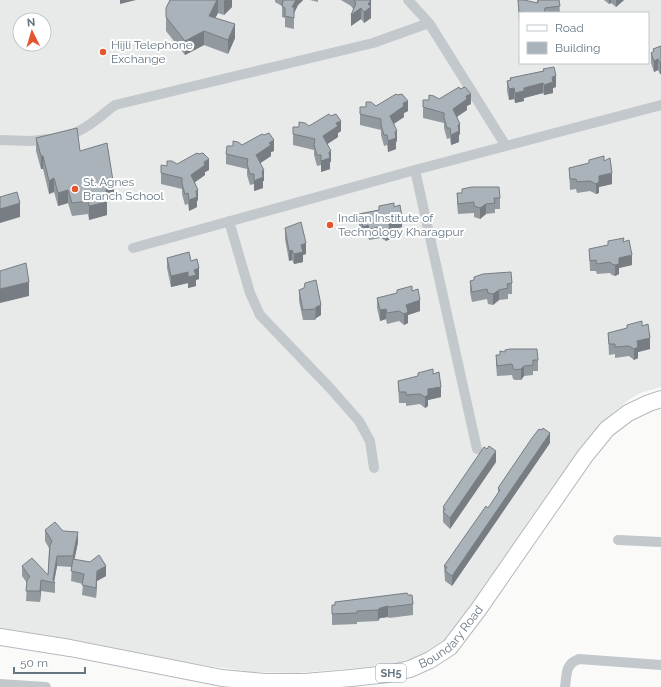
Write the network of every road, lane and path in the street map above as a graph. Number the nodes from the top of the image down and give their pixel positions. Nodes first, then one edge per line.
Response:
1 (408, 0) edge
2 (430, 23) junction
3 (661, 105) edge
4 (0, 140) edge
5 (506, 146) junction
6 (415, 170) junction
7 (229, 221) junction
8 (133, 248) dead end
9 (661, 399) edge
10 (477, 450) dead end
11 (374, 468) dead end
12 (618, 540) dead end
13 (661, 542) edge
14 (0, 637) edge
15 (661, 665) edge
16 (0, 684) edge
17 (306, 684) edge
18 (265, 685) edge
19 (46, 687) edge
20 (565, 687) edge

1 - 2 street
2 - 4 street
2 - 5 street
3 - 5 street
5 - 6 street
6 - 7 street
6 - 10 street
7 - 8 street
7 - 11 street
9 - 17 main road, Boundary Road / SH5
12 - 13 street
14 - 18 main road, Boundary Road / SH5
15 - 20 street
16 - 19 street
17 - 18 main road, Boundary Road / SH5

